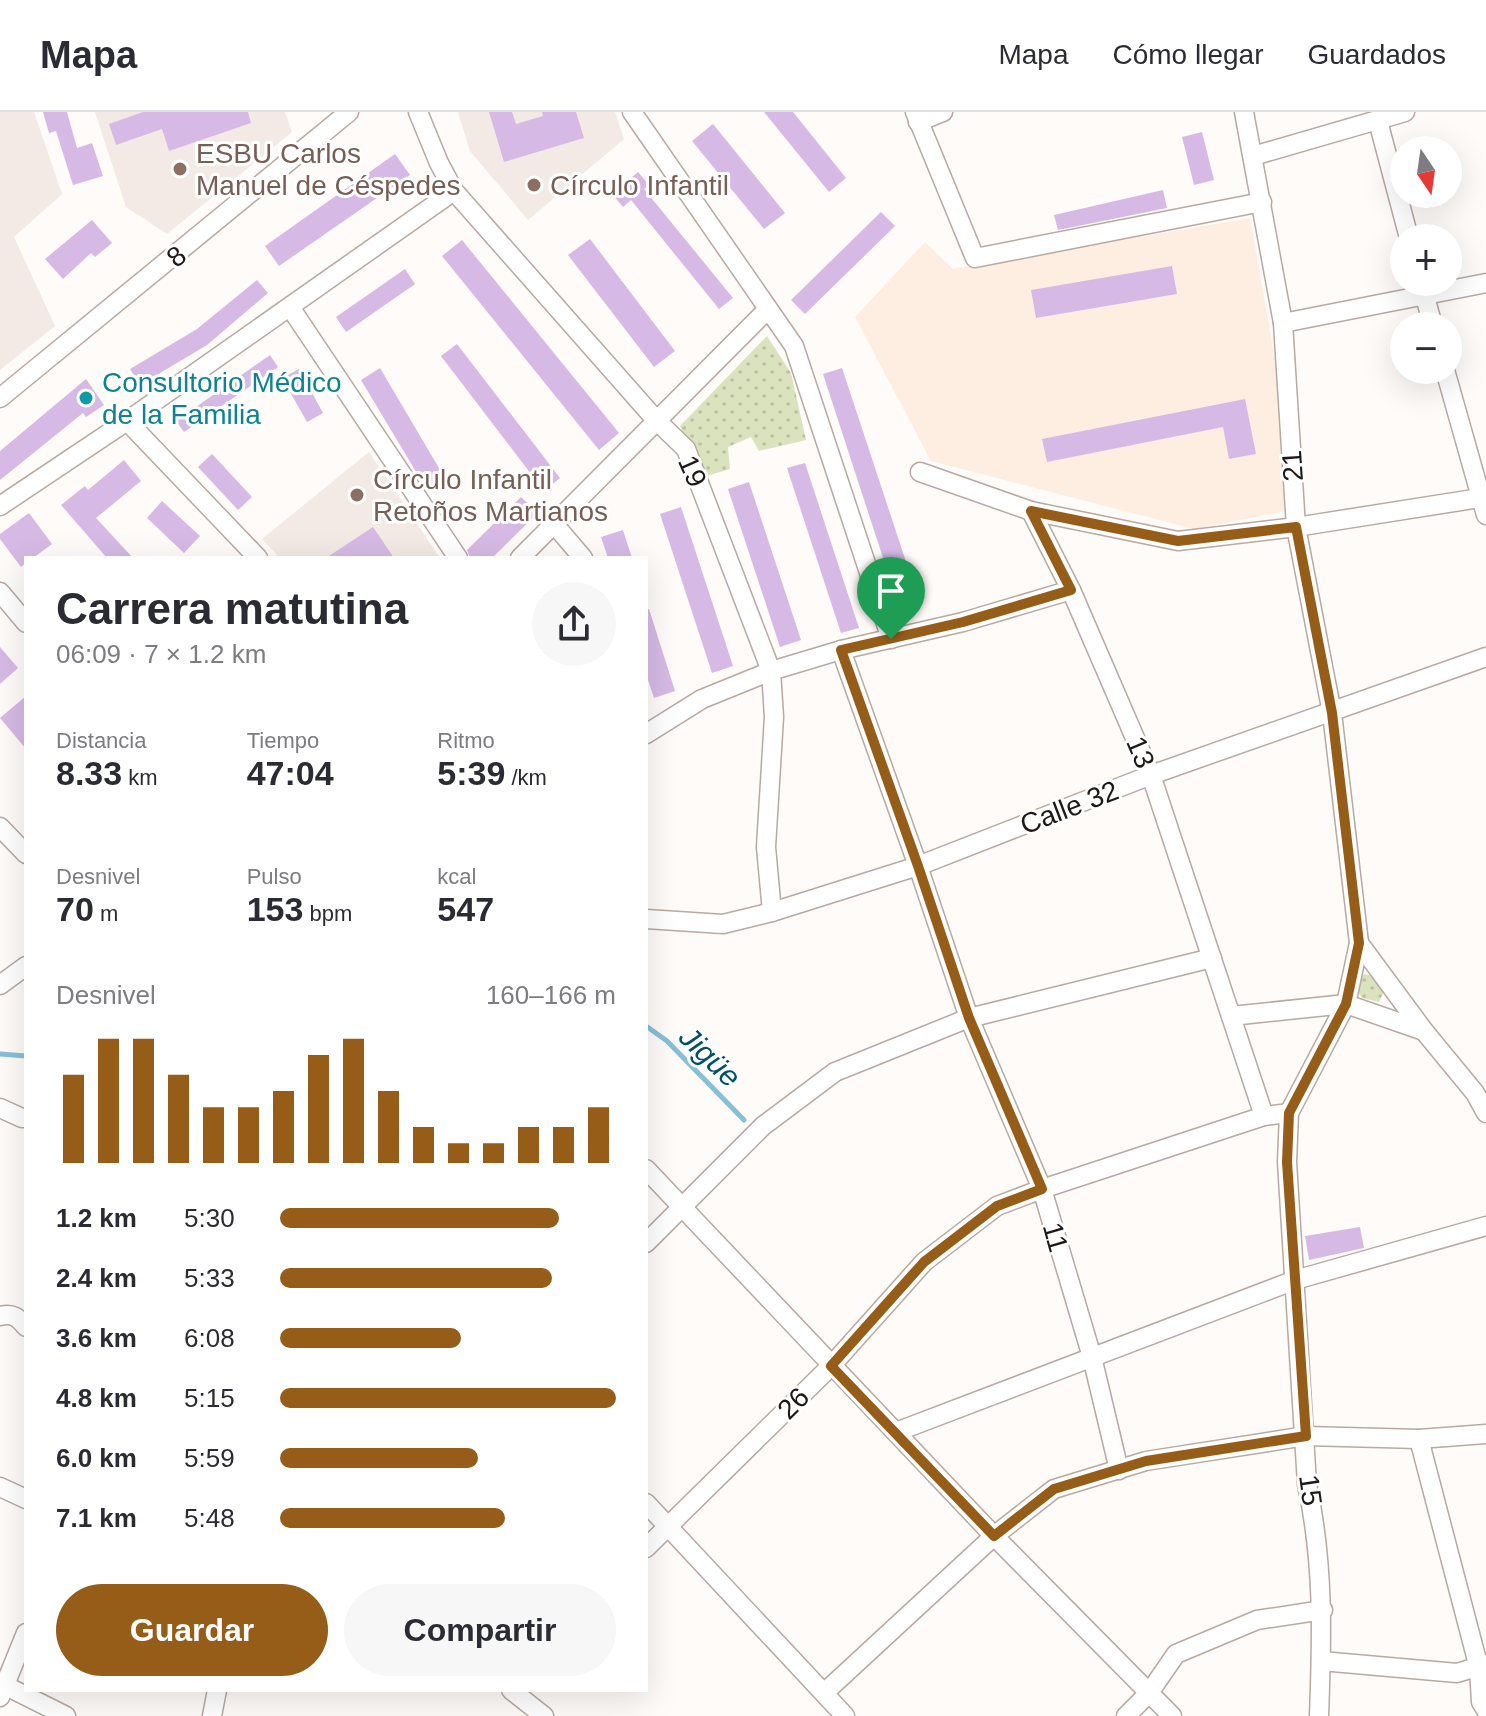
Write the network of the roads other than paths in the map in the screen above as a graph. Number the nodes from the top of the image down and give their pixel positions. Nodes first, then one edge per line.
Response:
1 (349, 112) edge
2 (418, 112) edge
3 (632, 112) edge
4 (943, 112) edge
5 (1244, 112) edge
6 (1405, 112) edge
7 (916, 117) edge
8 (1378, 121) junction
9 (1253, 156) junction
10 (454, 191) junction
11 (1262, 202) junction
12 (1405, 224) edge
13 (1486, 283) edge
14 (1462, 285) edge
15 (1393, 296) edge
16 (290, 307) junction
17 (768, 309) junction
18 (1283, 323) junction
19 (1449, 384) edge
20 (0, 398) edge
21 (656, 420) junction
22 (127, 421) junction
23 (920, 472) dead end
24 (1485, 503) edge
25 (0, 506) edge
26 (1031, 511) junction
27 (554, 524) junction
28 (1296, 527) junction
29 (256, 556) edge
30 (457, 556) edge
31 (522, 556) edge
32 (581, 556) edge
33 (1071, 590) junction
34 (0, 592) edge
35 (24, 621) edge
36 (891, 639) junction
37 (841, 650) junction
38 (1486, 657) edge
39 (771, 671) junction
40 (1332, 713) junction
41 (648, 732) edge
42 (1151, 775) junction
43 (0, 827) edge
44 (24, 852) edge
45 (918, 866) junction
46 (772, 912) junction
47 (648, 919) edge
48 (1359, 943) junction
49 (1212, 958) junction
50 (24, 967) edge
51 (0, 985) edge
52 (1346, 1004) junction
53 (1231, 1016) junction
54 (969, 1018) junction
55 (1424, 1031) junction
56 (1481, 1091) edge
57 (0, 1108) edge
58 (1289, 1113) junction
59 (1486, 1113) edge
60 (1264, 1116) junction
61 (24, 1121) edge
62 (648, 1171) edge
63 (1042, 1189) junction
64 (682, 1208) junction
65 (1486, 1226) edge
66 (648, 1241) edge
67 (1295, 1280) junction
68 (0, 1316) edge
69 (24, 1324) edge
70 (1092, 1357) junction
71 (831, 1366) junction
72 (896, 1432) junction
73 (1486, 1434) edge
74 (1306, 1436) junction
75 (1419, 1439) junction
76 (1119, 1470) junction
77 (0, 1487) edge
78 (24, 1498) edge
79 (648, 1505) edge
80 (668, 1527) junction
81 (994, 1536) junction
82 (648, 1546) edge
83 (1323, 1610) junction
84 (24, 1638) edge
85 (1321, 1661) junction
86 (1482, 1666) edge
87 (2, 1691) edge
88 (217, 1692) edge
89 (514, 1692) edge
90 (824, 1693) junction
91 (1149, 1693) junction
92 (1481, 1709) edge
93 (66, 1716) edge
94 (212, 1716) edge
95 (544, 1716) edge
96 (845, 1716) edge
97 (1126, 1716) edge
98 (1172, 1716) edge
99 (1319, 1716) edge

1 - 20 street, 8
2 - 10 street, 19
3 - 17 street
4 - 7 street
5 - 9 street, 21
6 - 8 street
7 - 11 street
8 - 9 street
8 - 12 street
9 - 11 street, 21
10 - 16 street
10 - 21 street, 19
11 - 18 street, 21
13 - 14 street
15 - 18 street
16 - 22 street
16 - 30 street
17 - 21 street
17 - 36 street
18 - 28 street, 21
19 - 24 street
21 - 27 street
21 - 39 street, 19
22 - 25 street
22 - 29 street
23 - 26 street
24 - 28 street
26 - 28 street
26 - 33 street, 13
27 - 31 street
27 - 32 street
28 - 40 street, 21
33 - 36 street
33 - 42 street, 13
34 - 35 street
36 - 37 street
37 - 39 street
37 - 45 street, 11
38 - 40 street, Calle 32
39 - 41 street
39 - 46 street, 19
40 - 42 street, Calle 32
40 - 48 street, 21
42 - 45 street, Calle 32
42 - 49 street, 13
43 - 44 street
45 - 46 street, Calle 32
45 - 54 street, 11
46 - 47 street, Calle 32
48 - 52 street, 15
48 - 55 street, 21
49 - 53 street, 13
49 - 54 street
50 - 51 street
52 - 53 street
52 - 55 street
52 - 58 street, 15
53 - 60 street, 13
54 - 63 street, 11
54 - 64 street
55 - 56 street, 21
56 - 59 street, 21
57 - 61 street
58 - 60 street, 26
58 - 67 street, 15
60 - 63 street, 26
62 - 64 street
63 - 70 street, 11
63 - 71 street, 26
64 - 66 street
64 - 71 street
65 - 67 street
67 - 70 street
67 - 74 street, 15
68 - 69 street
70 - 72 street
70 - 76 street, 11
71 - 72 street
71 - 80 street, 26
72 - 81 street
73 - 75 street
74 - 75 street
74 - 76 street
74 - 83 street, 15
75 - 86 street
76 - 81 street
77 - 78 street
79 - 80 street
80 - 82 street, 26
80 - 90 street
81 - 90 street
81 - 91 street
83 - 85 street, 15
83 - 91 street
84 - 87 street
85 - 86 street
85 - 99 street, 15
86 - 92 street
87 - 93 street
88 - 94 street
89 - 95 street
90 - 96 street
91 - 97 street
91 - 98 street

